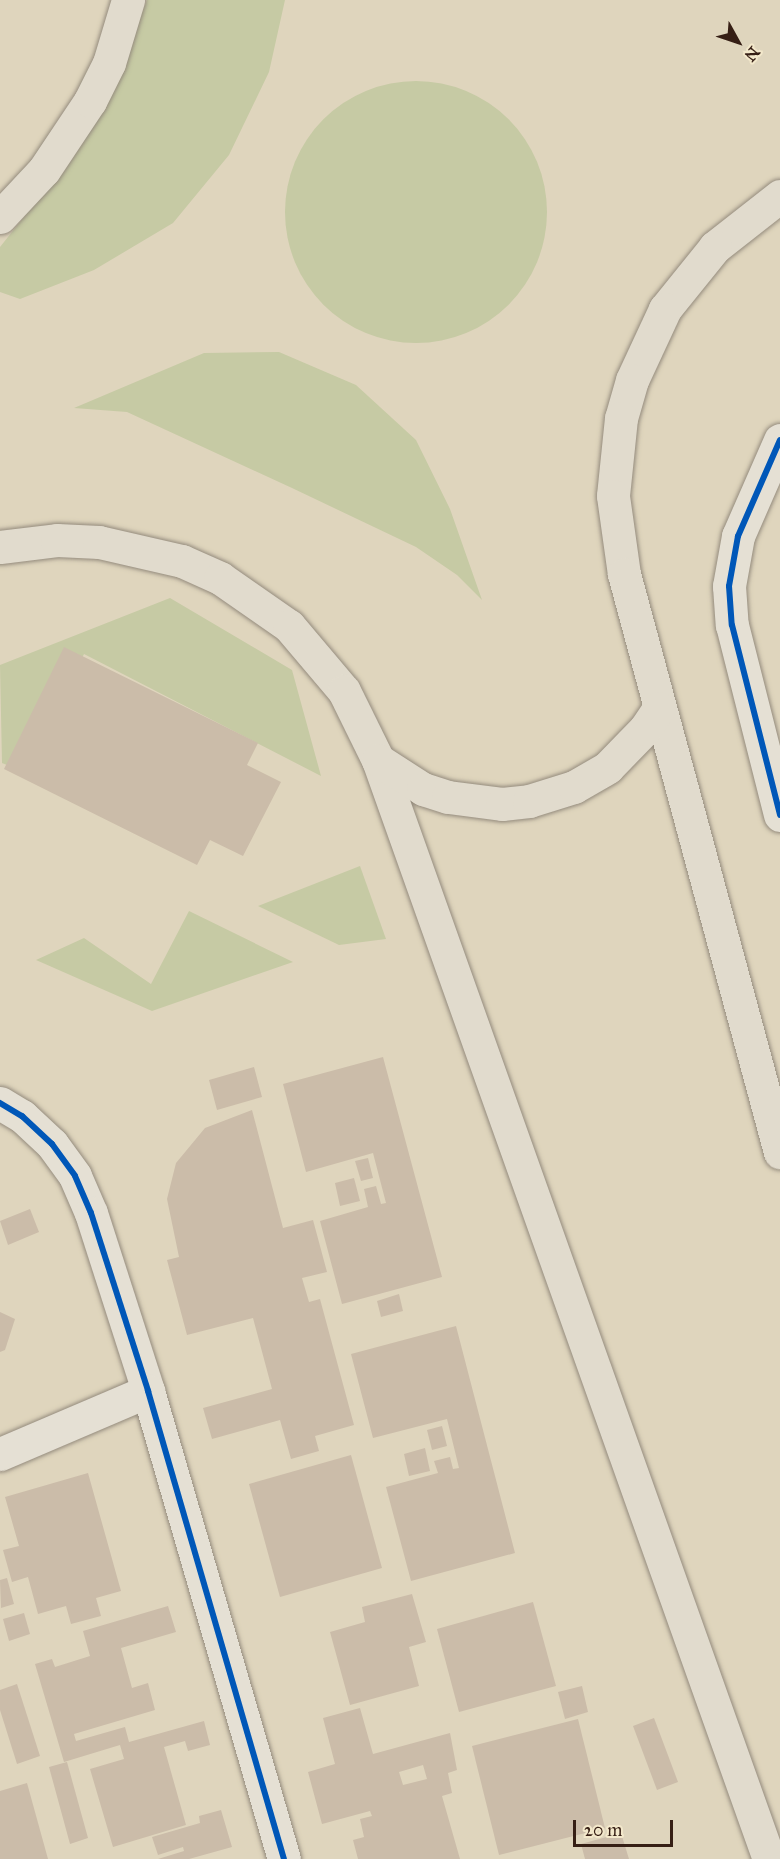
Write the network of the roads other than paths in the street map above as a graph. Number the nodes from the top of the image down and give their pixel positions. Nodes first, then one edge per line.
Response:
1 (128, 0) edge
2 (780, 196) edge
3 (0, 217) edge
4 (780, 440) edge
5 (0, 547) edge
6 (659, 708) junction
7 (378, 760) junction
8 (780, 815) edge
9 (0, 1103) edge
10 (780, 1152) edge
11 (148, 1390) junction
12 (0, 1454) edge
13 (284, 1859) edge
14 (769, 1859) edge

1 - 3 main road
2 - 6 main road
4 - 8 street
5 - 7 main road
6 - 7 main road
6 - 10 main road
7 - 14 main road
9 - 11 street
11 - 12 street
11 - 13 street

